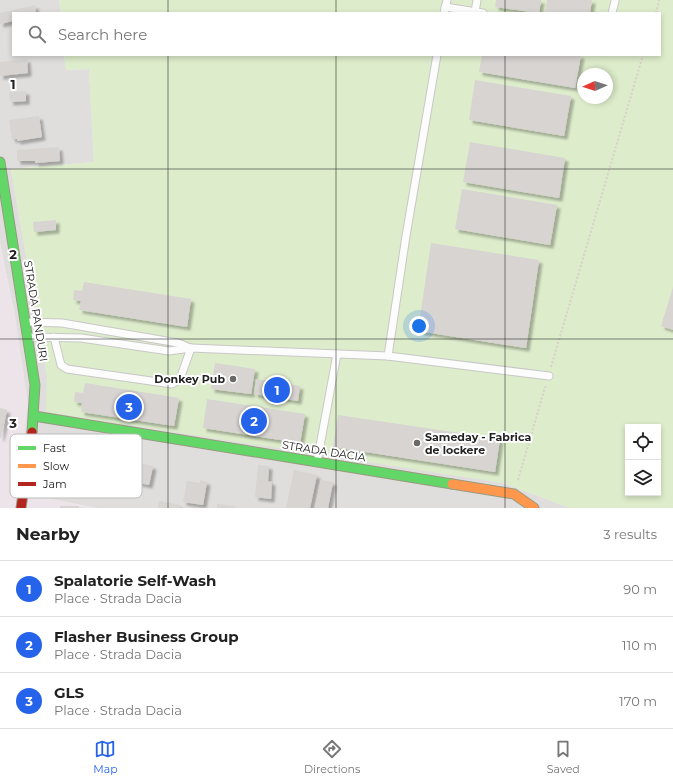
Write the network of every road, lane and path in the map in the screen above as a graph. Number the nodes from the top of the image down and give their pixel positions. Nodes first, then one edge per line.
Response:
1 (477, 0) edge
2 (659, 0) edge
3 (615, 1) dead end
4 (445, 7) edge
5 (475, 12) joint
6 (612, 12) edge
7 (656, 12) edge
8 (438, 56) edge
9 (643, 56) edge
10 (0, 162) edge
11 (26, 322) junction
12 (29, 337) junction
13 (54, 337) junction
14 (191, 348) junction
15 (337, 354) junction
16 (388, 356) junction
17 (549, 376) junction
18 (34, 416) junction
19 (31, 434) edge
20 (317, 462) junction
21 (514, 494) junction
22 (22, 498) edge
23 (21, 508) edge
24 (534, 508) edge

1 - 5 lane
2 - 7 path
3 - 6 lane
4 - 5 lane
8 - 16 lane
9 - 17 path
10 - 11 street, STRADA PANDURI
11 - 12 street, STRADA PANDURI
11 - 14 lane
12 - 13 lane
12 - 18 street, STRADA PANDURI
13 - 14 lane
13 - 14 lane
14 - 15 lane
15 - 16 lane
15 - 20 lane
16 - 17 lane
17 - 21 path
18 - 19 street, STRADA PANDURI
18 - 20 street, STRADA DACIA
20 - 21 street, STRADA DACIA
21 - 24 street, STRADA DACIA
22 - 23 street, STRADA PANDURI

